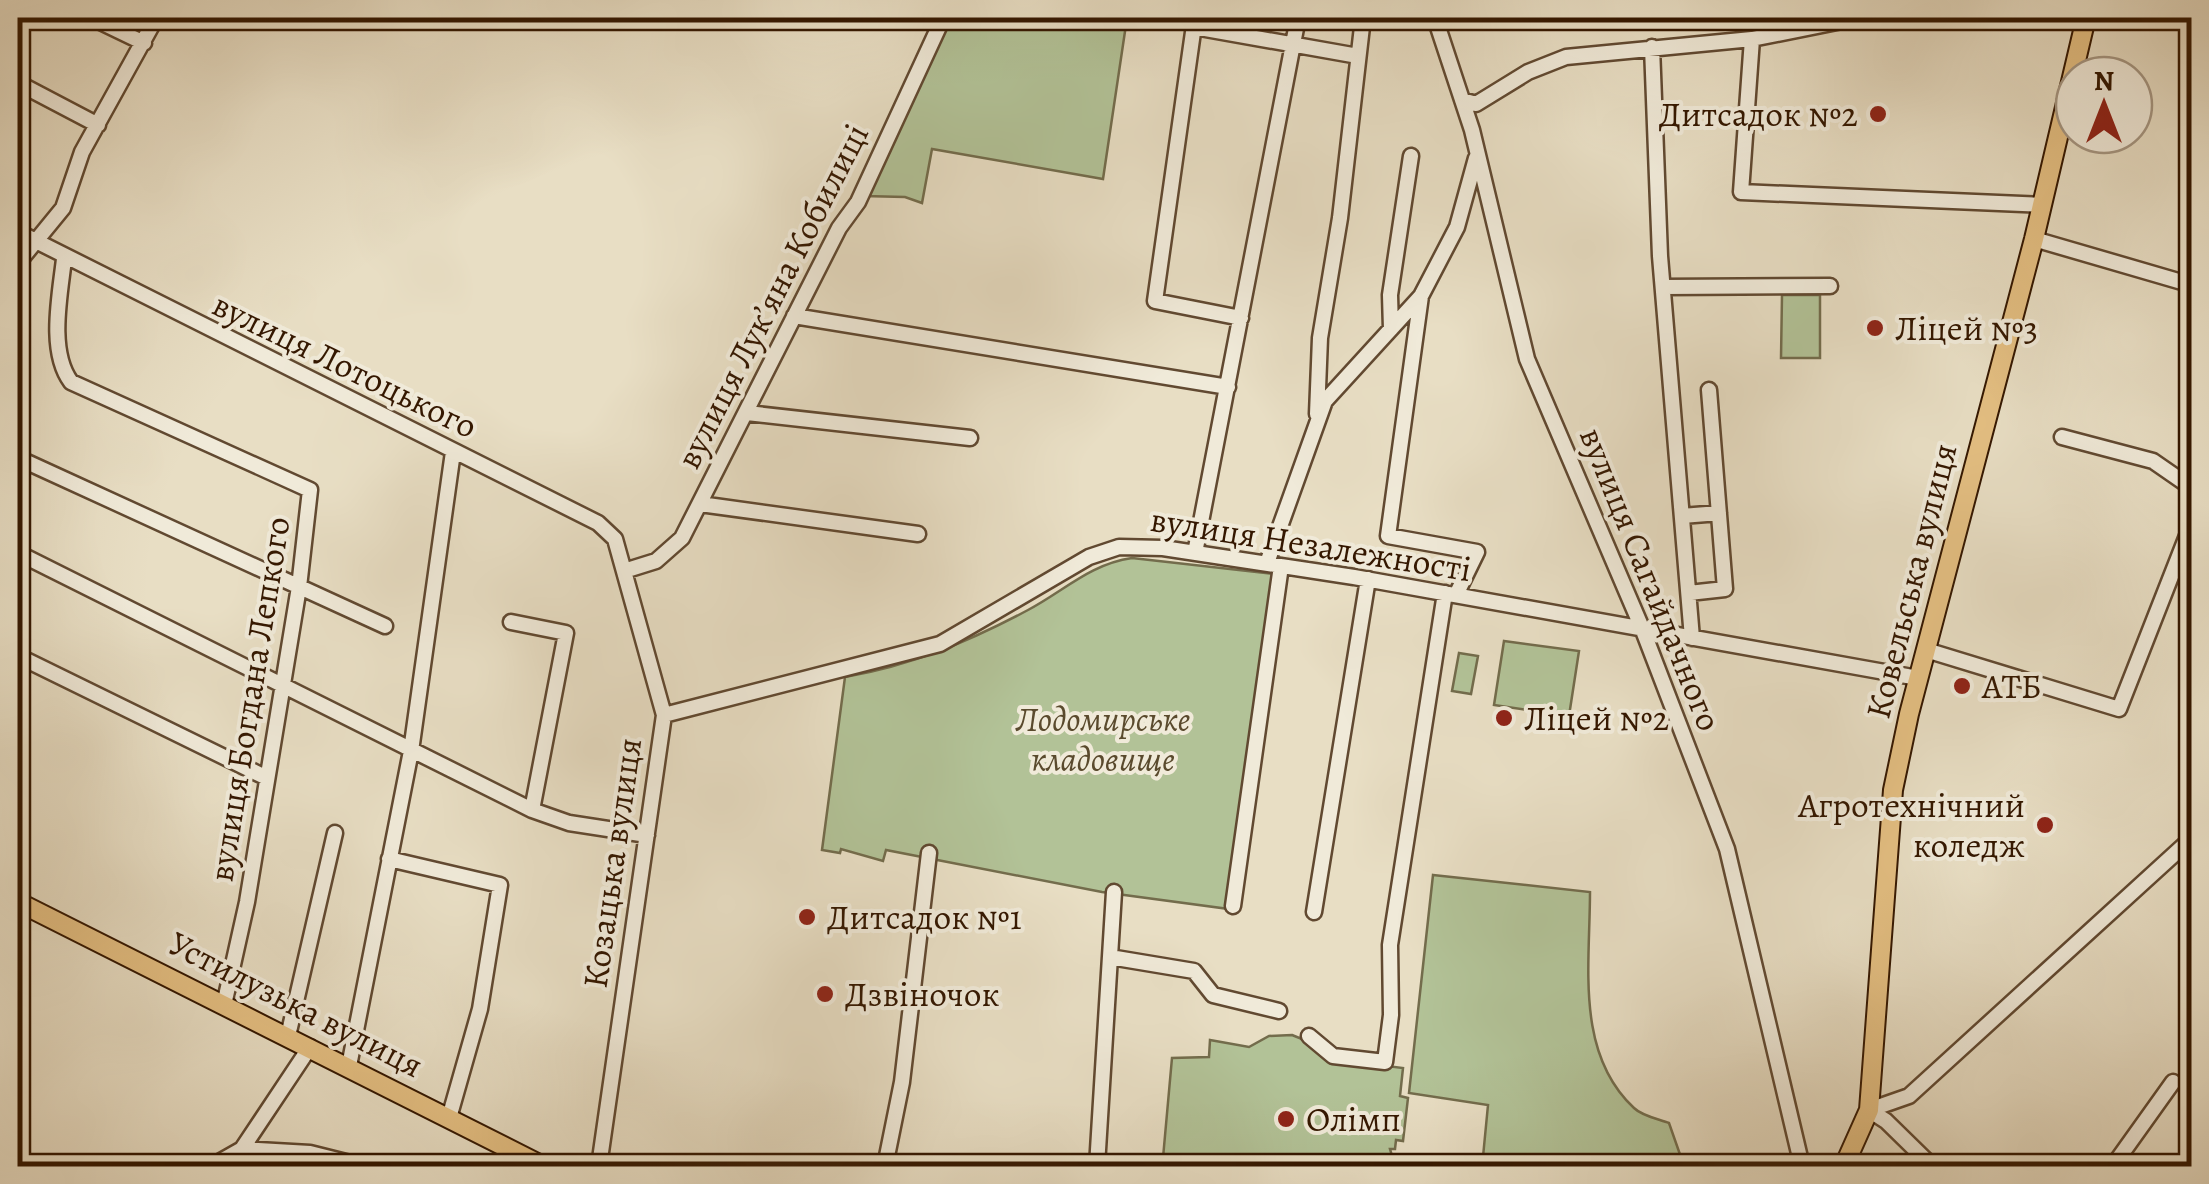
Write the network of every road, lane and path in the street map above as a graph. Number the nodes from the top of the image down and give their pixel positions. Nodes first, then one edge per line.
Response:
1 (92, 18) edge
2 (156, 18) edge
3 (943, 18) edge
4 (1298, 18) edge
5 (1363, 18) edge
6 (1434, 18) edge
7 (1856, 18) edge
8 (2086, 18) edge
9 (1194, 22) edge
10 (1815, 22) edge
11 (1752, 39) junction
12 (144, 43) junction
13 (1652, 47) junction
14 (1292, 48) junction
15 (1358, 56) junction
16 (18, 83) edge
17 (1490, 97) junction
18 (1462, 100) junction
19 (98, 125) junction
20 (1472, 130) junction
21 (1477, 152) junction
22 (1410, 156) dead end
23 (2043, 204) junction
24 (18, 232) edge
25 (2034, 240) junction
26 (37, 242) junction
27 (64, 258) junction
28 (18, 263) edge
29 (2192, 285) edge
30 (1830, 286) dead end
31 (1664, 287) junction
32 (1421, 296) junction
33 (794, 316) junction
34 (1240, 318) junction
35 (1390, 329) junction
36 (1228, 387) junction
37 (1709, 390) dead end
38 (746, 413) junction
39 (1316, 420) junction
40 (2062, 437) dead end
41 (970, 438) dead end
42 (454, 452) junction
43 (18, 458) edge
44 (2192, 488) edge
45 (700, 504) junction
46 (1719, 513) junction
47 (1682, 516) junction
48 (2192, 523) edge
49 (918, 534) dead end
50 (1195, 552) junction
51 (18, 553) edge
52 (1274, 564) junction
53 (624, 571) junction
54 (1368, 580) junction
55 (299, 587) junction
56 (1688, 593) junction
57 (1451, 594) junction
58 (511, 622) dead end
59 (385, 626) dead end
60 (1642, 628) junction
61 (1692, 638) junction
62 (1926, 650) junction
63 (18, 656) edge
64 (1918, 678) junction
65 (283, 685) junction
66 (664, 715) junction
67 (411, 751) junction
68 (268, 778) junction
69 (532, 810) junction
70 (335, 833) dead end
71 (647, 835) junction
72 (2192, 838) edge
73 (929, 853) dead end
74 (389, 858) junction
75 (1114, 892) dead end
76 (18, 905) edge
77 (1233, 906) dead end
78 (1314, 912) dead end
79 (1110, 957) junction
80 (224, 1004) junction
81 (1279, 1011) dead end
82 (288, 1036) junction
83 (1309, 1036) dead end
84 (310, 1047) junction
85 (349, 1066) junction
86 (2173, 1082) dead end
87 (1869, 1110) junction
88 (449, 1118) junction
89 (242, 1149) junction
90 (531, 1164) edge
91 (212, 1166) edge
92 (362, 1166) edge
93 (604, 1166) edge
94 (885, 1166) edge
95 (1097, 1166) edge
96 (1802, 1166) edge
97 (1844, 1166) edge
98 (1932, 1166) edge
99 (2113, 1166) edge

1 - 12 street
2 - 12 street
3 - 33 street, вулиця Лукʼяна Кобилиці
4 - 14 street
5 - 15 street
6 - 18 street, вулиця Сагайдачного
7 - 10 street
8 - 23 main road, Ковельська вулиця
9 - 14 street
9 - 34 street
10 - 11 street
11 - 13 street
11 - 23 street
12 - 19 street
13 - 17 street
13 - 31 street
14 - 15 street
14 - 34 street
15 - 39 street
16 - 19 street
17 - 18 street
17 - 20 street
18 - 20 street, вулиця Сагайдачного
19 - 26 street
20 - 21 street, вулиця Сагайдачного
21 - 32 street
21 - 60 street, вулиця Сагайдачного
22 - 35 street
23 - 25 main road, Ковельська вулиця
24 - 26 street, вулиця Лотоцького
25 - 29 street
25 - 62 main road, Ковельська вулиця
26 - 27 street, вулиця Лотоцького
26 - 28 street
27 - 42 street, вулиця Лотоцького
27 - 55 street, вулиця Богдана Лепкого
30 - 31 street
31 - 47 street
32 - 35 street
32 - 57 street
33 - 36 street
33 - 38 street, вулиця Лукʼяна Кобилиці
34 - 36 street
35 - 39 street
36 - 50 street
37 - 46 street
38 - 41 street
38 - 45 street, вулиця Лукʼяна Кобилиці
39 - 52 street
40 - 44 street
42 - 53 street, вулиця Лотоцького
42 - 67 street
43 - 55 street
45 - 49 street
45 - 53 street, вулиця Лукʼяна Кобилиці
46 - 47 street
46 - 56 street
47 - 56 street
48 - 62 street
50 - 52 street, вулиця Незалежності
50 - 66 street, вулиця Незалежності
51 - 65 street
52 - 54 street, вулиця Незалежності
52 - 77 street
53 - 66 street, Козацька вулиця
54 - 57 street, вулиця Незалежності
54 - 78 street
55 - 59 street
55 - 65 street, вулиця Богдана Лепкого
56 - 61 street
57 - 60 street, вулиця Незалежності
57 - 83 street
58 - 69 street
60 - 61 street, вулиця Незалежності
60 - 96 street, вулиця Сагайдачного
61 - 64 street, вулиця Незалежності
62 - 64 main road, Ковельська вулиця
63 - 68 street
64 - 87 main road, Ковельська вулиця
65 - 67 street
65 - 68 street, вулиця Богдана Лепкого
66 - 71 street, Козацька вулиця
67 - 69 street
67 - 74 street
68 - 80 street, вулиця Богдана Лепкого
69 - 71 street
70 - 82 street
71 - 93 street, Козацька вулиця
72 - 87 street
73 - 94 street
74 - 85 street
74 - 88 street
75 - 79 street
76 - 80 main road, Устилузька вулиця
79 - 81 street
79 - 95 street
80 - 82 main road, Устилузька вулиця
82 - 84 main road, Устилузька вулиця
84 - 85 main road, Устилузька вулиця
84 - 89 street
85 - 88 main road, Устилузька вулиця
86 - 99 street
87 - 97 main road, Ковельська вулиця
87 - 98 street
88 - 90 main road, Устилузька вулиця
89 - 91 street
89 - 92 street

